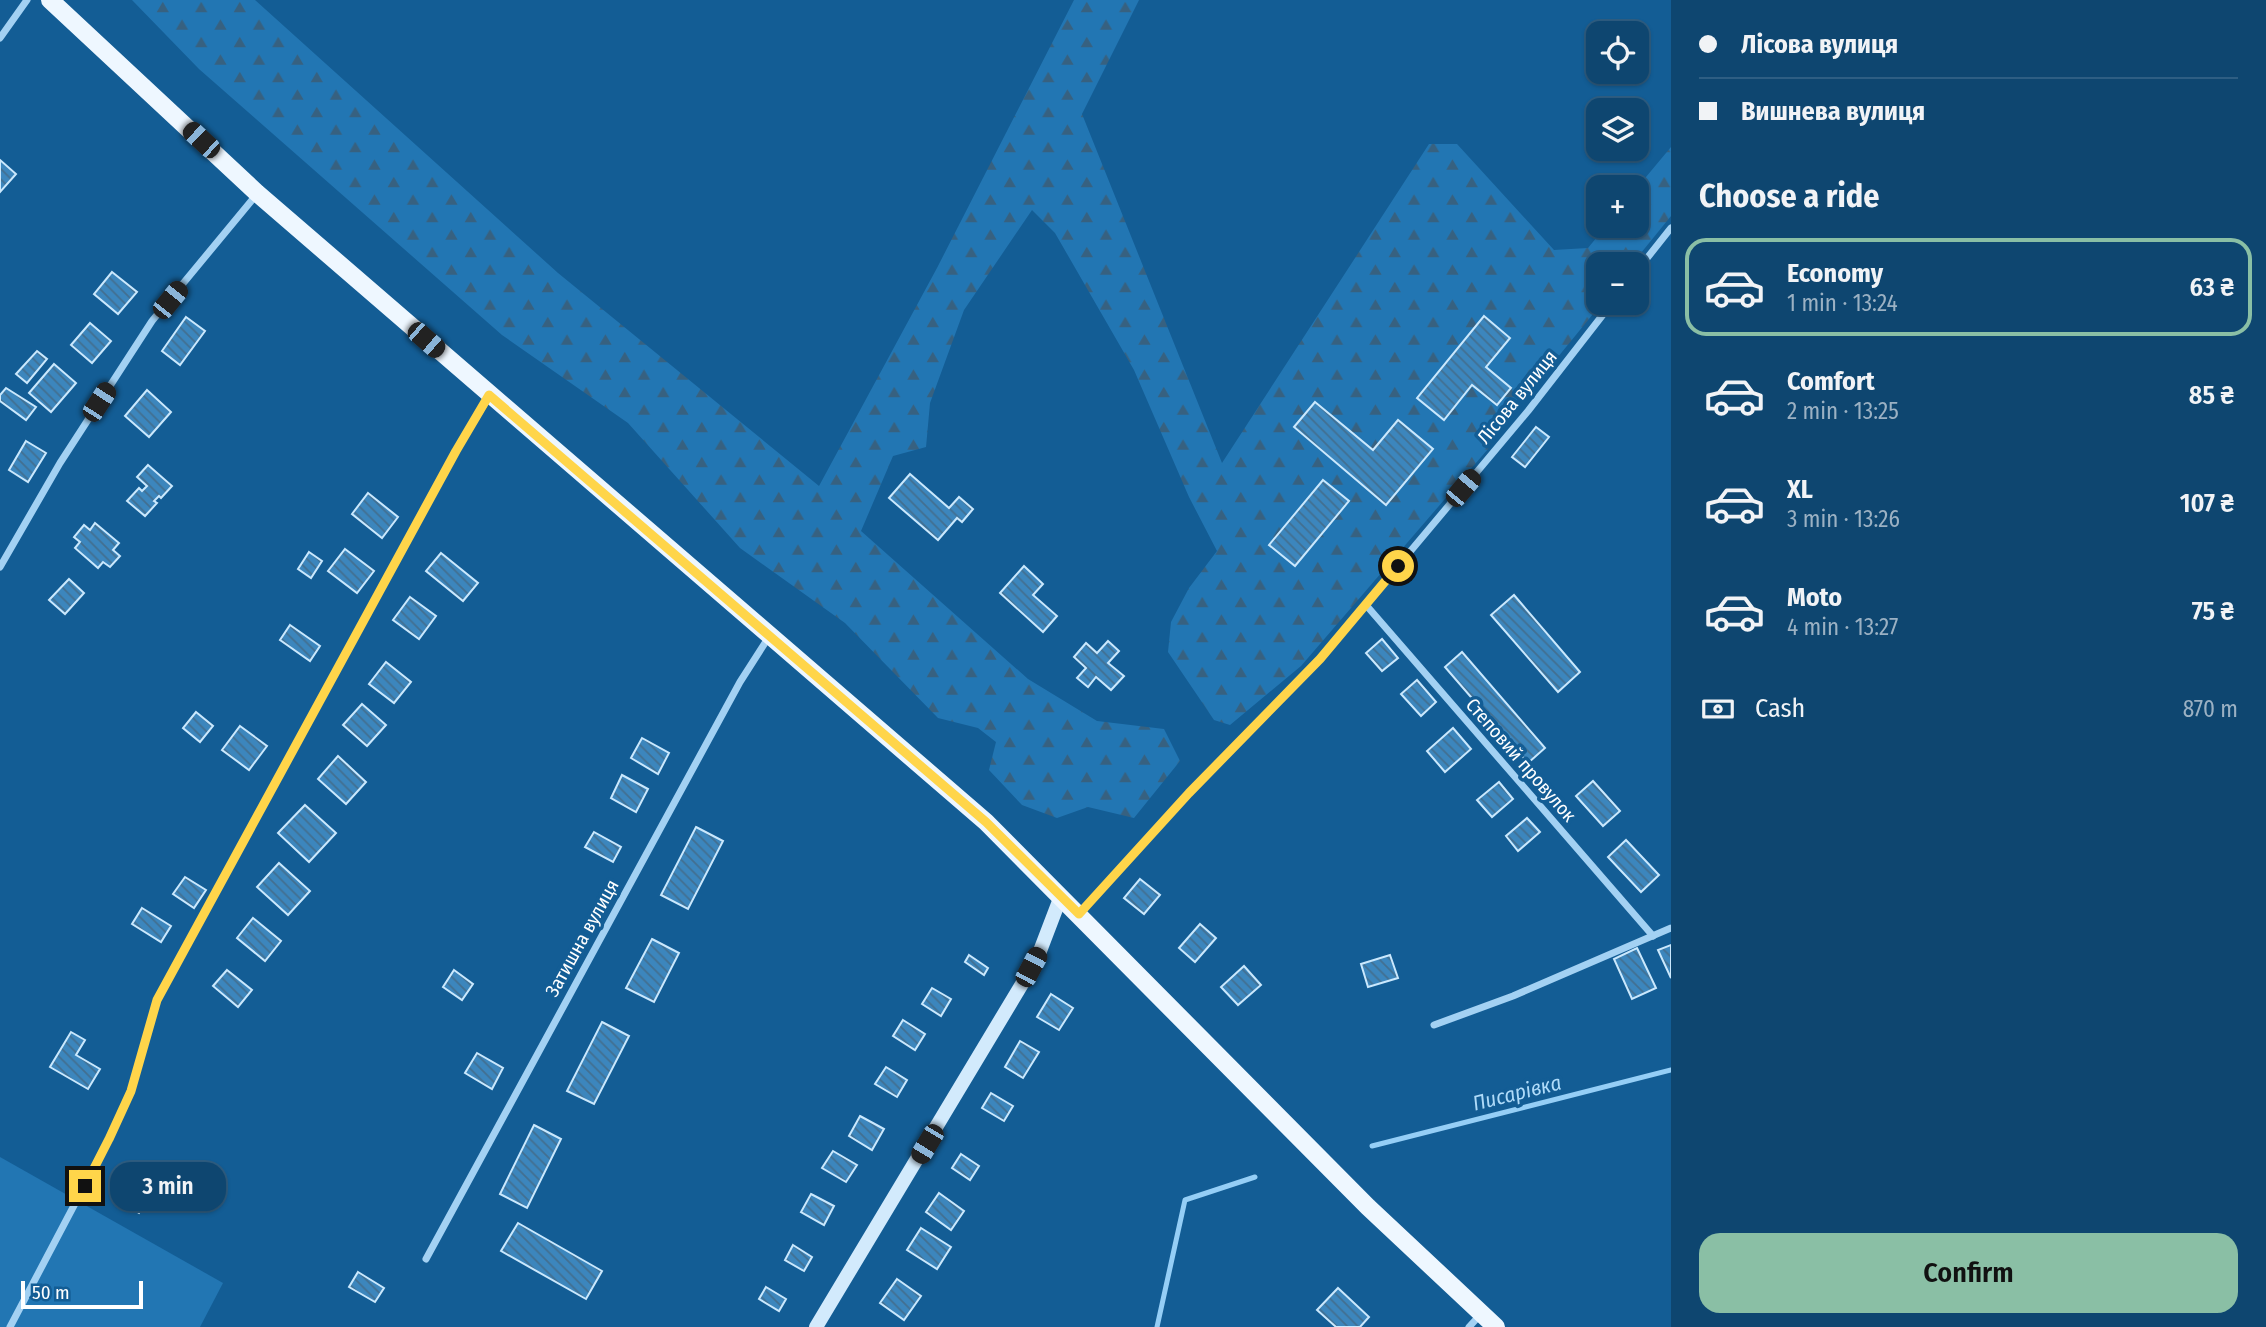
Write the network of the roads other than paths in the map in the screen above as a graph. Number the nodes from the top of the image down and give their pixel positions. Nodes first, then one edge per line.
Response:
1 (27, 0) edge
2 (50, 0) edge
3 (0, 38) edge
4 (257, 193) junction
5 (1671, 228) edge
6 (1649, 256) edge
7 (1603, 315) edge
8 (489, 395) junction
9 (0, 567) edge
10 (1366, 605) junction
11 (770, 634) junction
12 (1061, 896) junction
13 (1079, 914) junction
14 (1671, 928) edge
15 (1653, 936) junction
16 (1434, 1025) dead end
17 (426, 1259) dead end
18 (1482, 1313) junction
19 (10, 1327) edge
20 (816, 1327) edge
21 (1469, 1327) edge
22 (1496, 1327) edge

1 - 3 street
2 - 4 main road
4 - 8 main road
4 - 9 street
5 - 6 street
7 - 10 street, Лісова вулиця
8 - 11 main road
8 - 19 street
10 - 13 street, Лісова вулиця
10 - 15 street, Степовий провулок
11 - 12 main road
11 - 17 street, Затишна вулиця
12 - 13 main road
12 - 20 street
13 - 18 main road
14 - 15 street
15 - 16 street
18 - 21 street
18 - 22 main road

